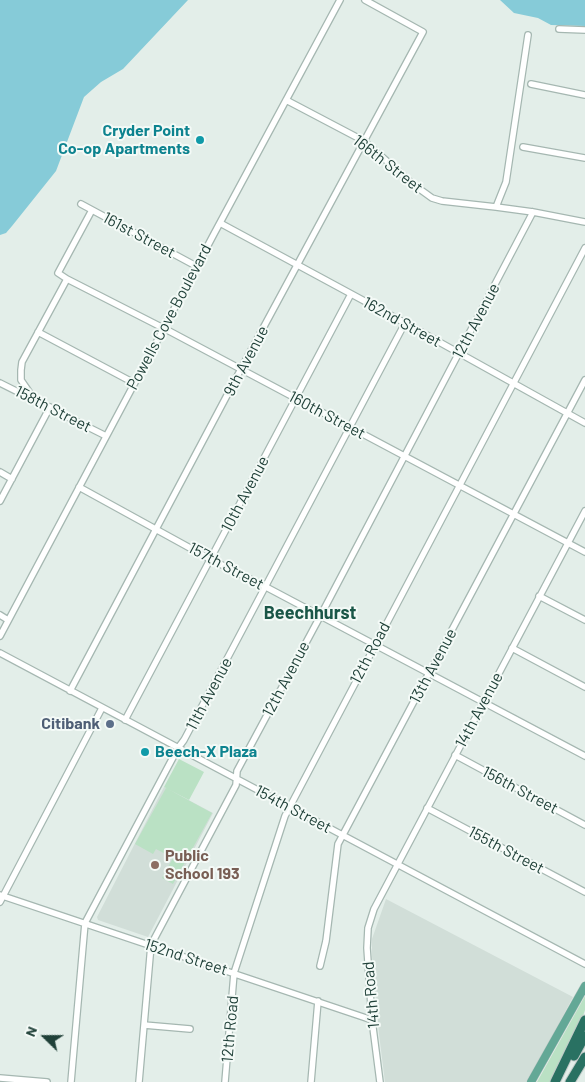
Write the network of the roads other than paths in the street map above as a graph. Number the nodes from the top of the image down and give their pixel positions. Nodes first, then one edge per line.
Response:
1 (340, 0) edge
2 (364, 0) edge
3 (559, 29) dead end
4 (585, 30) edge
5 (528, 35) dead end
6 (532, 84) dead end
7 (585, 95) edge
8 (286, 100) junction
9 (364, 141) junction
10 (523, 147) dead end
11 (585, 158) edge
12 (81, 204) dead end
13 (496, 206) junction
14 (92, 210) junction
15 (533, 212) junction
16 (585, 222) edge
17 (220, 223) junction
18 (585, 248) edge
19 (297, 265) junction
20 (196, 266) junction
21 (67, 279) junction
22 (351, 294) junction
23 (405, 323) junction
24 (164, 328) junction
25 (38, 332) junction
26 (459, 354) junction
27 (241, 369) junction
28 (585, 380) edge
29 (0, 382) edge
30 (134, 383) junction
31 (513, 383) junction
32 (296, 398) junction
33 (34, 399) junction
34 (50, 407) junction
35 (568, 413) junction
36 (585, 423) edge
37 (350, 427) junction
38 (106, 436) junction
39 (405, 456) junction
40 (0, 472) edge
41 (12, 479) junction
42 (459, 485) junction
43 (79, 487) junction
44 (0, 501) edge
45 (585, 511) edge
46 (514, 514) junction
47 (156, 529) junction
48 (568, 543) junction
49 (585, 552) edge
50 (210, 558) junction
51 (266, 587) junction
52 (540, 596) junction
53 (0, 616) edge
54 (320, 616) junction
55 (8, 620) junction
56 (585, 620) edge
57 (0, 636) edge
58 (375, 645) junction
59 (512, 648) junction
60 (0, 654) edge
61 (429, 674) junction
62 (585, 687) edge
63 (70, 691) junction
64 (483, 702) junction
65 (102, 708) junction
66 (125, 720) junction
67 (178, 748) junction
68 (455, 756) junction
69 (585, 756) edge
70 (236, 779) junction
71 (289, 807) junction
72 (427, 808) junction
73 (585, 825) edge
74 (343, 836) junction
75 (398, 864) junction
76 (585, 892) edge
77 (1, 897) edge
78 (374, 909) joint
79 (85, 923) junction
80 (151, 945) junction
81 (585, 964) edge
82 (320, 966) dead end
83 (234, 973) junction
84 (585, 986) edge
85 (318, 1001) junction
86 (372, 1020) junction
87 (585, 1020) edge
88 (144, 1025) junction
89 (190, 1029) dead end
90 (585, 1036) edge
91 (585, 1057) edge
92 (0, 1078) edge
93 (47, 1082) edge
94 (71, 1082) edge
95 (139, 1082) edge
96 (225, 1082) edge
97 (311, 1082) edge
98 (380, 1082) edge
99 (531, 1082) edge
100 (556, 1082) edge
101 (570, 1082) edge

1 - 8 street, Powells Cove Boulevard
2 - 9 street, 9th Avenue
3 - 4 street
5 - 13 street
6 - 7 street
8 - 9 street, 166th Street
8 - 17 street, Powells Cove Boulevard
9 - 13 street, 166th Street
9 - 19 street, 9th Avenue
10 - 11 street
12 - 14 street, 161st Street
13 - 15 street, 166th Street
14 - 20 street, 161st Street
14 - 21 street
15 - 16 street, 166th Street
15 - 26 street, 12th Avenue
17 - 19 street, 162nd Street
17 - 20 street, Powells Cove Boulevard
18 - 31 street, 12th Road
19 - 22 street, 162nd Street
19 - 27 street, 9th Avenue
20 - 24 street, Powells Cove Boulevard
21 - 24 street, 160th Street
21 - 25 street
22 - 23 street, 162nd Street
22 - 32 street, 10th Avenue
23 - 26 street, 162nd Street
23 - 37 street, 11th Avenue
24 - 27 street, 160th Street
24 - 30 street, Powells Cove Boulevard
25 - 30 street
25 - 33 street
26 - 31 street, 162nd Street
26 - 39 street, 12th Avenue
27 - 32 street, 160th Street
27 - 47 street, 9th Avenue
28 - 35 street, 13th Avenue
29 - 33 street, 158th Street
30 - 38 street, Powells Cove Boulevard
31 - 35 street, 162nd Street
31 - 42 street, 12th Road
32 - 37 street, 160th Street
32 - 50 street, 10th Avenue
33 - 34 street, 158th Street
34 - 38 street, 158th Street
34 - 41 street
35 - 36 street, 162nd Street
35 - 46 street, 13th Avenue
37 - 39 street, 160th Street
37 - 51 street, 11th Avenue
38 - 43 street, Powells Cove Boulevard
39 - 42 street, 160th Street
39 - 54 street, 12th Avenue
40 - 41 street
41 - 44 street
42 - 46 street, 160th Street
42 - 58 street, 12th Road
43 - 47 street, 157th Street
43 - 55 street, Powells Cove Boulevard
45 - 48 street, 14th Avenue
46 - 48 street, 160th Street
46 - 61 street, 13th Avenue
47 - 50 street, 157th Street
47 - 63 street, 9th Avenue
48 - 49 street, 160th Street
48 - 52 street, 14th Avenue
50 - 51 street, 157th Street
50 - 66 street, 10th Avenue
51 - 54 street, 157th Street
51 - 67 street, 11th Avenue
52 - 56 street
52 - 59 street, 14th Avenue
53 - 55 street
54 - 58 street, 157th Street
54 - 70 street, 12th Avenue
55 - 57 street, Powells Cove Boulevard
58 - 61 street, 157th Street
58 - 71 street, 12th Road
59 - 62 street
59 - 64 street, 14th Avenue
60 - 63 street, 154th Street
61 - 64 street, 157th Street
61 - 74 street, 13th Avenue
63 - 65 street, 154th Street
64 - 68 street, 14th Avenue
64 - 69 street, 157th Street
65 - 66 street, 154th Street
65 - 77 street
66 - 67 street, 154th Street
67 - 70 street, 154th Street
67 - 79 street, 11th Avenue
68 - 72 street, 14th Avenue
68 - 73 street, 156th Street
70 - 71 street, 154th Street
70 - 80 street, 12th Avenue
71 - 74 street, 154th Street
71 - 83 street, 12th Road
72 - 75 street, 14th Avenue
72 - 76 street, 155th Street
74 - 75 street, 154th Street
74 - 82 street, 13th Avenue
75 - 78 street, 14th Avenue
75 - 81 street, 154th Street
77 - 79 street, 152nd Street
78 - 86 street, 14th Road
79 - 80 street, 152nd Street
79 - 94 street, 11th Avenue
80 - 83 street, 152nd Street
80 - 88 street, 12th Avenue
83 - 85 street, 152nd Street
83 - 96 street, 12th Road
84 - 99 main road
85 - 86 street, 152nd Street
85 - 97 street
86 - 98 street, 14th Road
87 - 100 highway
88 - 89 street
88 - 95 street, 12th Avenue
90 - 100 highway
91 - 101 highway
92 - 93 street

